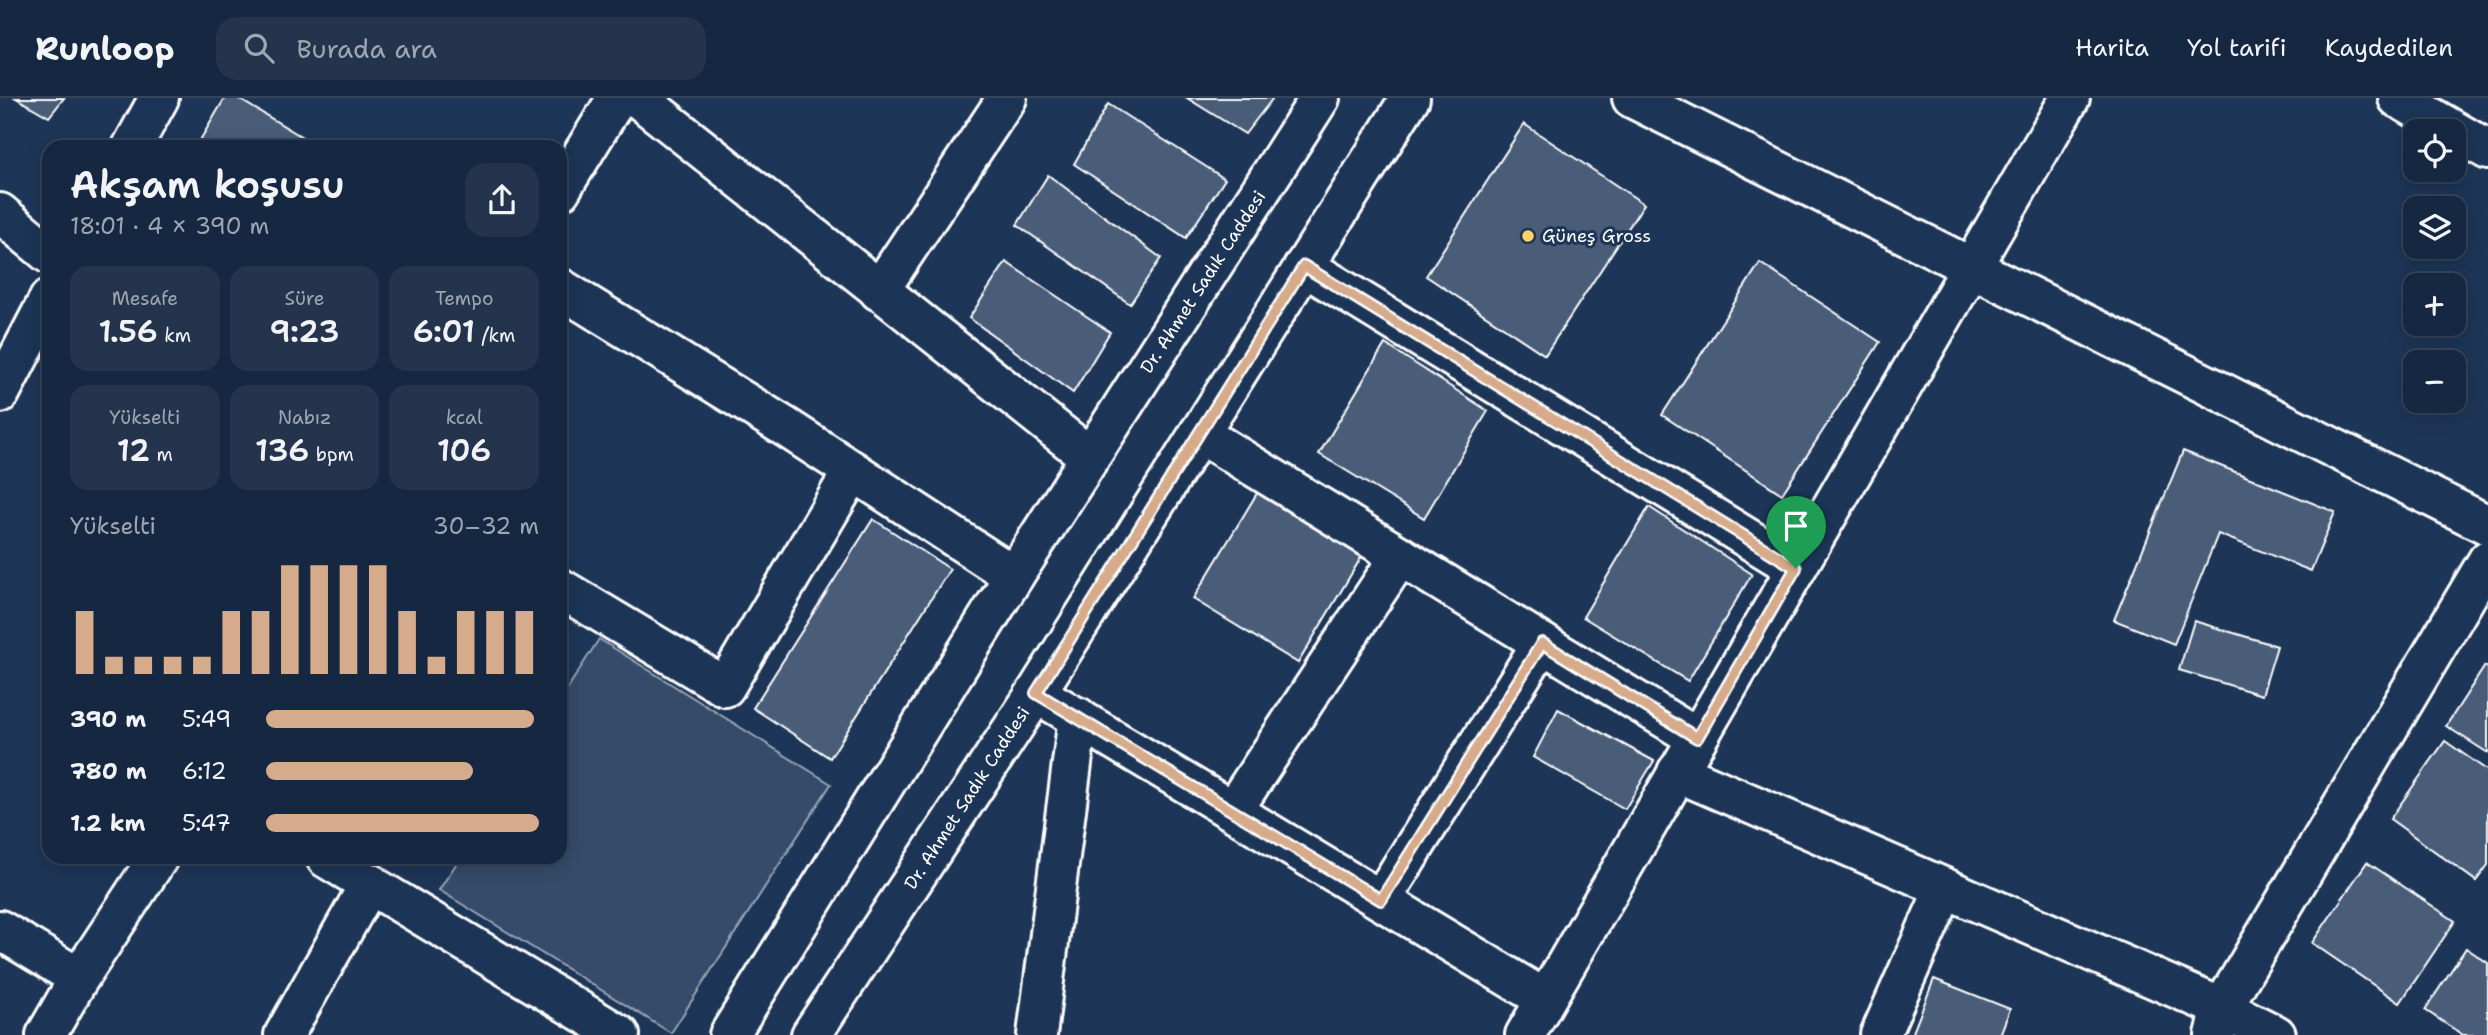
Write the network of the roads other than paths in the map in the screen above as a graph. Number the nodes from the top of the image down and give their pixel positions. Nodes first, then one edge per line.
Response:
1 (159, 98) edge
2 (617, 98) edge
3 (638, 98) edge
4 (1007, 98) edge
5 (1320, 98) edge
6 (1410, 98) edge
7 (1632, 98) edge
8 (2070, 98) edge
9 (2399, 98) edge
10 (136, 140) edge
11 (2488, 150) edge
12 (567, 180) edge
13 (0, 213) edge
14 (42, 248) edge
15 (1304, 266) junction
16 (1971, 267) junction
17 (879, 291) junction
18 (567, 292) edge
19 (42, 312) edge
20 (0, 393) edge
21 (1199, 433) junction
22 (1090, 457) junction
23 (853, 471) junction
24 (2488, 524) edge
25 (1400, 556) junction
26 (2488, 560) edge
27 (1796, 568) junction
28 (1014, 576) junction
29 (567, 593) edge
30 (1542, 643) junction
31 (1036, 693) junction
32 (1078, 717) junction
33 (1697, 738) junction
34 (1677, 772) junction
35 (1233, 810) junction
36 (154, 864) edge
37 (337, 864) edge
38 (370, 883) junction
39 (1945, 888) junction
40 (1381, 900) junction
41 (0, 930) edge
42 (79, 978) junction
43 (1545, 999) junction
44 (2219, 1022) edge
45 (46, 1035) edge
46 (284, 1035) edge
47 (620, 1035) edge
48 (729, 1035) edge
49 (811, 1035) edge
50 (1037, 1035) edge
51 (1525, 1035) edge
52 (1880, 1035) edge
53 (2276, 1035) edge

1 - 10 street
2 - 12 street
3 - 17 street
4 - 17 street
5 - 22 street, Dr. Ahmet Sadık Caddesi
6 - 15 street, Dr. Ahmet Sadık Caddesi
7 - 16 street
8 - 16 street
9 - 11 street
13 - 14 street
15 - 21 street, Dr. Ahmet Sadık Caddesi
15 - 27 street
16 - 24 street
16 - 27 street
17 - 22 street
18 - 23 street
19 - 20 street
21 - 25 street
21 - 31 street, Dr. Ahmet Sadık Caddesi
22 - 28 street, Dr. Ahmet Sadık Caddesi
23 - 28 street
23 - 29 street
25 - 30 street
25 - 35 street
26 - 44 street
27 - 33 street
28 - 48 street, Dr. Ahmet Sadık Caddesi
30 - 33 street
30 - 40 street
31 - 32 street
31 - 49 street, Dr. Ahmet Sadık Caddesi
32 - 35 street
32 - 50 street
33 - 34 street
34 - 39 street
34 - 43 street
35 - 40 street
36 - 42 street
37 - 38 street
38 - 46 street
38 - 47 street
39 - 44 street
39 - 52 street
40 - 43 street
41 - 42 street
42 - 45 street
43 - 51 street
44 - 53 street

